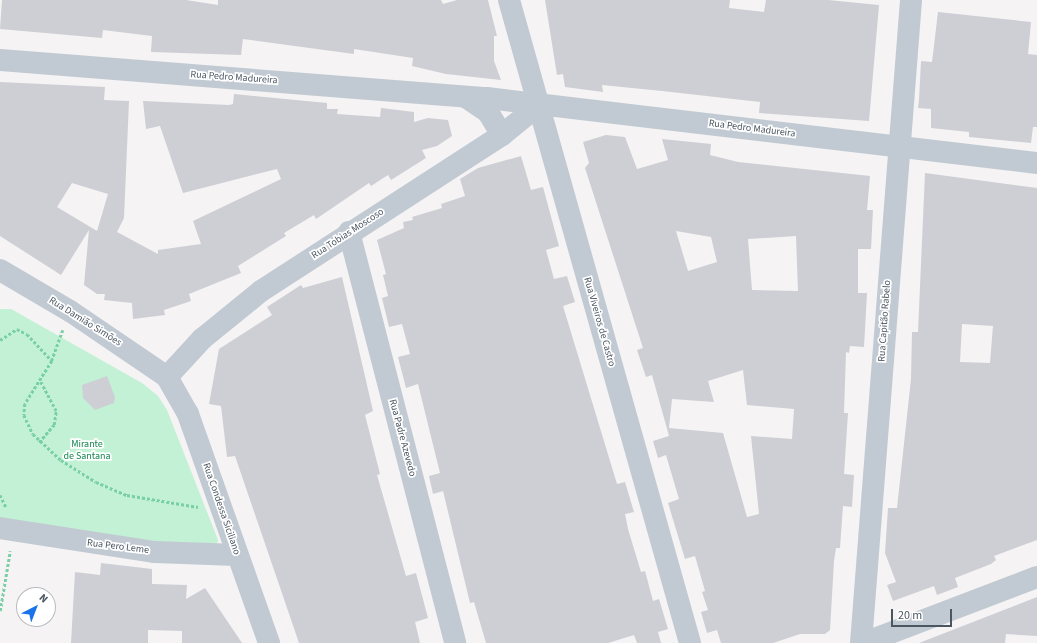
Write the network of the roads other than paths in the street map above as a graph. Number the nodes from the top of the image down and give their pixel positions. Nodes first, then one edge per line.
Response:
1 (509, 0) edge
2 (911, 0) edge
3 (0, 60) edge
4 (467, 98) junction
5 (539, 104) junction
6 (502, 135) junction
7 (898, 146) junction
8 (1037, 163) edge
9 (349, 232) junction
10 (5, 279) edge
11 (167, 376) junction
12 (7, 529) edge
13 (237, 556) junction
14 (1037, 577) edge
15 (269, 643) edge
16 (455, 643) edge
17 (690, 643) edge
18 (863, 643) edge

1 - 5 street, Rua Viveiros de Castro
2 - 7 street, Rua Capitão Rabelo
3 - 4 street, Rua Pedro Madureira
4 - 5 street, Rua Pedro Madureira
4 - 6 street, Rua Pedro Madureira
5 - 6 street, Rua Tobias Moscoso
5 - 7 street, Rua Pedro Madureira
5 - 17 street, Rua Viveiros de Castro
6 - 9 street, Rua Tobias Moscoso
7 - 8 street, Rua Pedro Madureira
7 - 18 street, Rua Capitão Rabelo
9 - 11 street, Rua Tobias Moscoso
9 - 16 street, Rua Padre Azevedo
10 - 11 street, Rua Damião Simões
11 - 13 street, Rua Condessa Siciliano
12 - 13 street, Rua Pero Leme
13 - 15 street, Rua Condessa Siciliano
14 - 18 street

